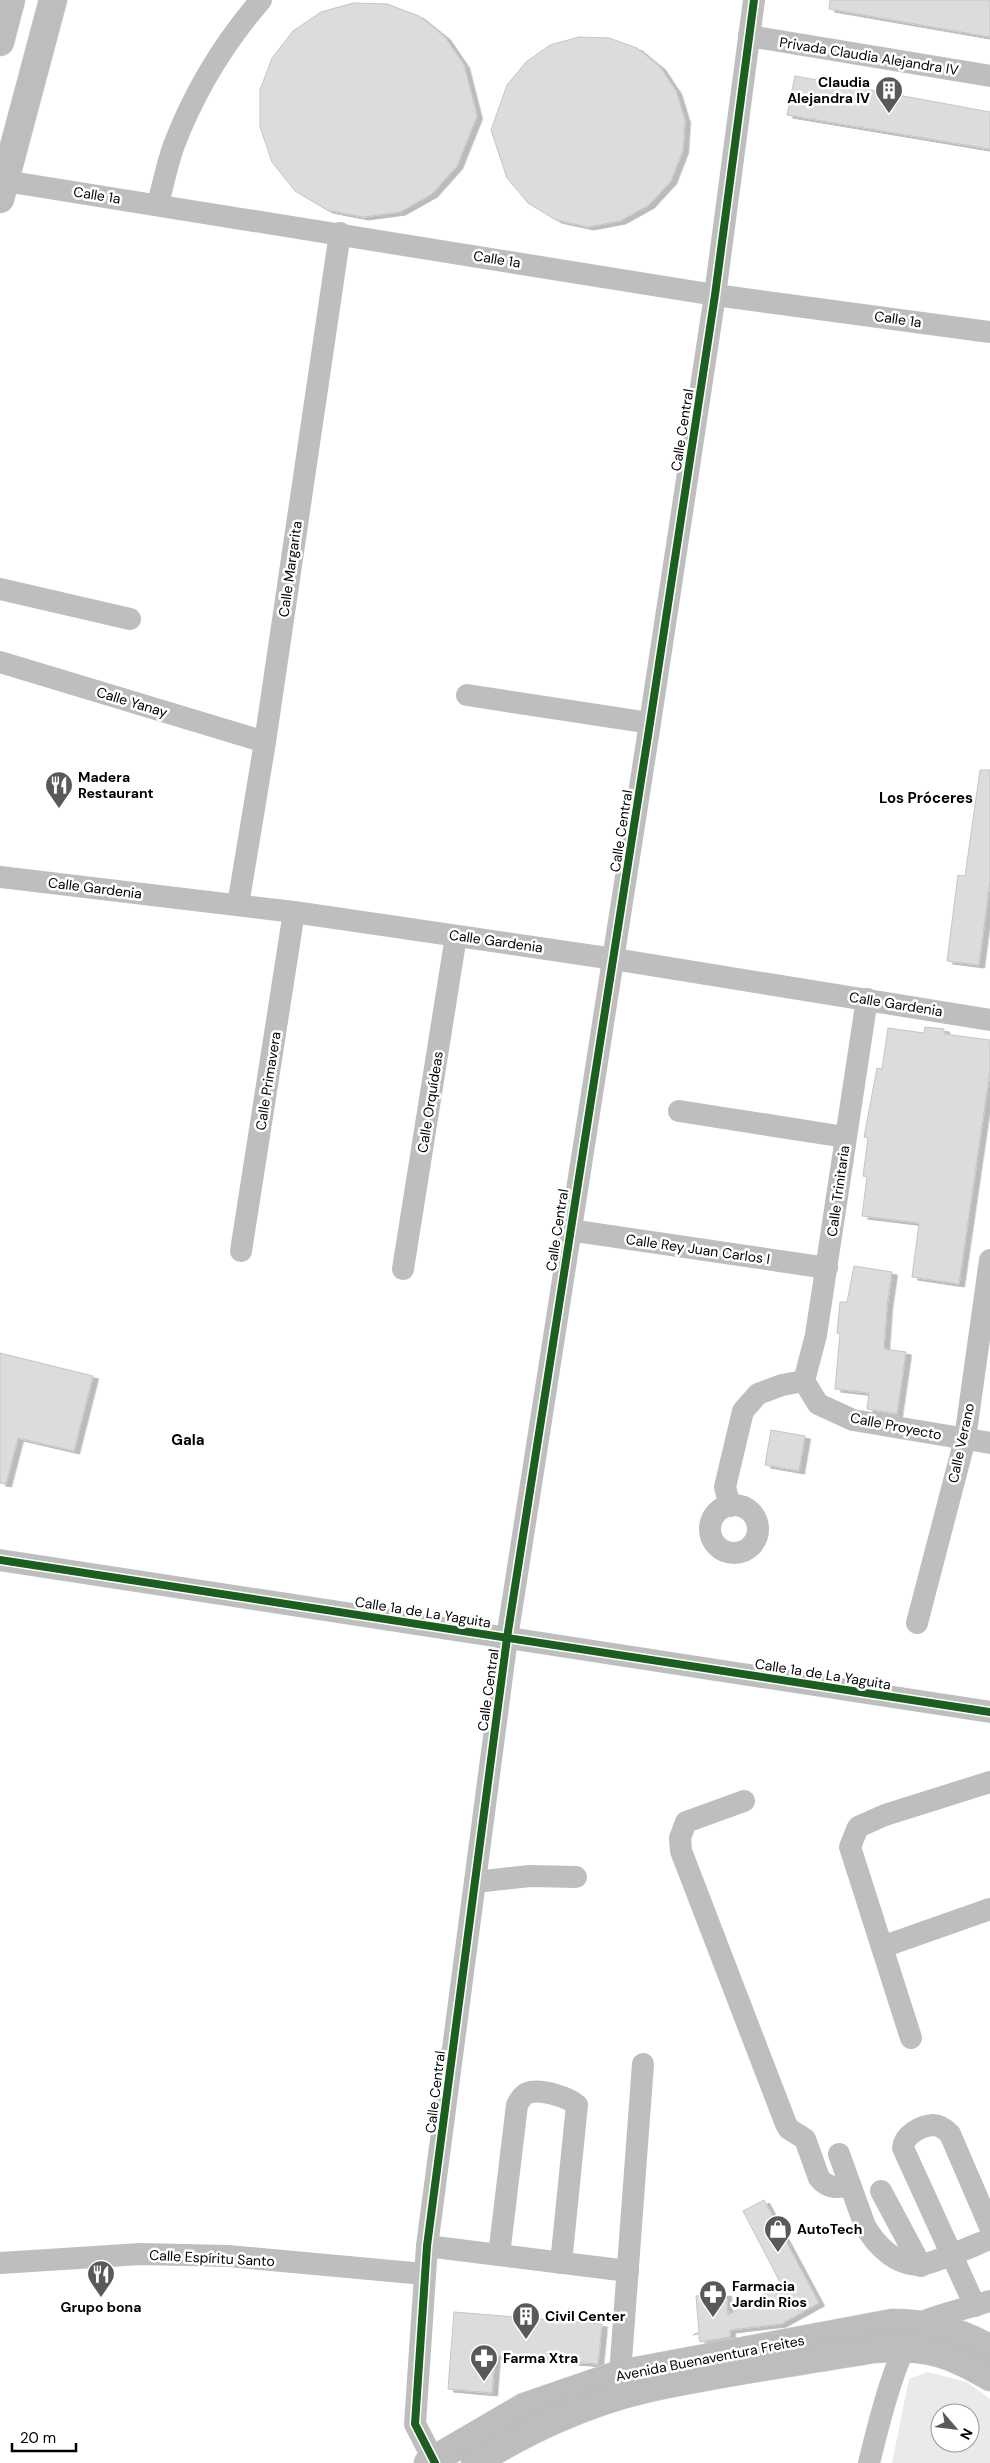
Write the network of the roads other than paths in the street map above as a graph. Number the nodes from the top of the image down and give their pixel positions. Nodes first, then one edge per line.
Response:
1 (11, 0) edge
2 (53, 0) edge
3 (262, 0) edge
4 (754, 0) edge
5 (749, 36) junction
6 (0, 42) edge
7 (990, 76) edge
8 (3, 190) edge
9 (158, 204) junction
10 (340, 233) junction
11 (715, 295) junction
12 (990, 332) edge
13 (0, 589) edge
14 (130, 619) dead end
15 (0, 662) edge
16 (467, 695) dead end
17 (650, 723) junction
18 (265, 742) junction
19 (0, 877) edge
20 (238, 905) junction
21 (294, 912) junction
22 (456, 936) junction
23 (614, 959) junction
24 (867, 999) junction
25 (990, 1020) edge
26 (679, 1111) dead end
27 (845, 1137) junction
28 (569, 1230) junction
29 (241, 1251) dead end
30 (990, 1260) edge
31 (828, 1268) junction
32 (403, 1269) dead end
33 (804, 1382) junction
34 (965, 1439) junction
35 (990, 1443) edge
36 (730, 1506) dead end
37 (0, 1560) edge
38 (917, 1623) dead end
39 (507, 1638) junction
40 (990, 1712) edge
41 (990, 1782) edge
42 (744, 1802) dead end
43 (576, 1877) dead end
44 (475, 1882) junction
45 (990, 1909) edge
46 (882, 1947) junction
47 (911, 2038) dead end
48 (643, 2064) dead end
49 (839, 2154) dead end
50 (850, 2185) junction
51 (881, 2191) dead end
52 (990, 2227) edge
53 (990, 2240) edge
54 (427, 2246) junction
55 (952, 2254) junction
56 (499, 2255) junction
57 (0, 2263) edge
58 (562, 2263) junction
59 (921, 2266) junction
60 (628, 2271) junction
61 (424, 2274) junction
62 (983, 2303) edge
63 (921, 2323) junction
64 (905, 2347) junction
65 (990, 2349) edge
66 (620, 2374) junction
67 (990, 2377) edge
68 (482, 2461) edge
69 (432, 2462) edge
70 (869, 2463) edge

1 - 6 main road
2 - 8 main road
3 - 9 street
4 - 5 street, Calle Central
5 - 7 street, Privada Claudia Alejandra IV
5 - 11 street, Calle Central
8 - 9 street, Calle 1a
9 - 10 street, Calle 1a
10 - 11 street, Calle 1a
10 - 18 street, Calle Margarita
11 - 12 street, Calle 1a
11 - 17 street, Calle Central
13 - 14 street
15 - 18 street, Calle Yanay
16 - 17 street
17 - 23 street, Calle Central
18 - 20 street, Calle Margarita
19 - 20 street, Calle Gardenia
20 - 21 street, Calle Gardenia
21 - 22 street, Calle Gardenia
21 - 29 street, Calle Primavera
22 - 23 street, Calle Gardenia
22 - 32 street, Calle Orquídeas
23 - 24 street, Calle Gardenia
23 - 28 street, Calle Central
24 - 25 street, Calle Gardenia
24 - 27 street, Calle Trinitaria
26 - 27 street
27 - 31 street, Calle Trinitaria
28 - 31 street, Calle Rey Juan Carlos I
28 - 39 street, Calle Central
30 - 34 street, Calle Verano
31 - 33 street, Calle Trinitaria
33 - 34 street, Calle Proyecto
33 - 36 street
34 - 35 street, Calle Proyecto
34 - 38 street, Calle Verano
37 - 39 street, Calle 1a de La Yaguita
39 - 40 street, Calle 1a de La Yaguita
39 - 44 street, Calle Central
41 - 46 street
42 - 50 street
43 - 44 street
44 - 54 street, Calle Central
45 - 46 street
46 - 47 street
48 - 60 street
49 - 50 street
50 - 59 street
51 - 59 street
52 - 55 street
53 - 55 street
54 - 56 street
54 - 61 street, Calle Central
55 - 59 street
55 - 62 street
56 - 58 street
56 - 58 street
57 - 61 street, Calle Espíritu Santo
58 - 60 street
60 - 66 street
61 - 69 street, Calle Central
62 - 63 street
63 - 64 street
63 - 65 main road, Avenida Buenaventura Freites
63 - 66 main road, Avenida Buenaventura Freites
64 - 67 main road, Avenida Buenaventura Freites
64 - 68 main road, Avenida Buenaventura Freites
64 - 70 street
66 - 69 main road, Avenida Buenaventura Freites

